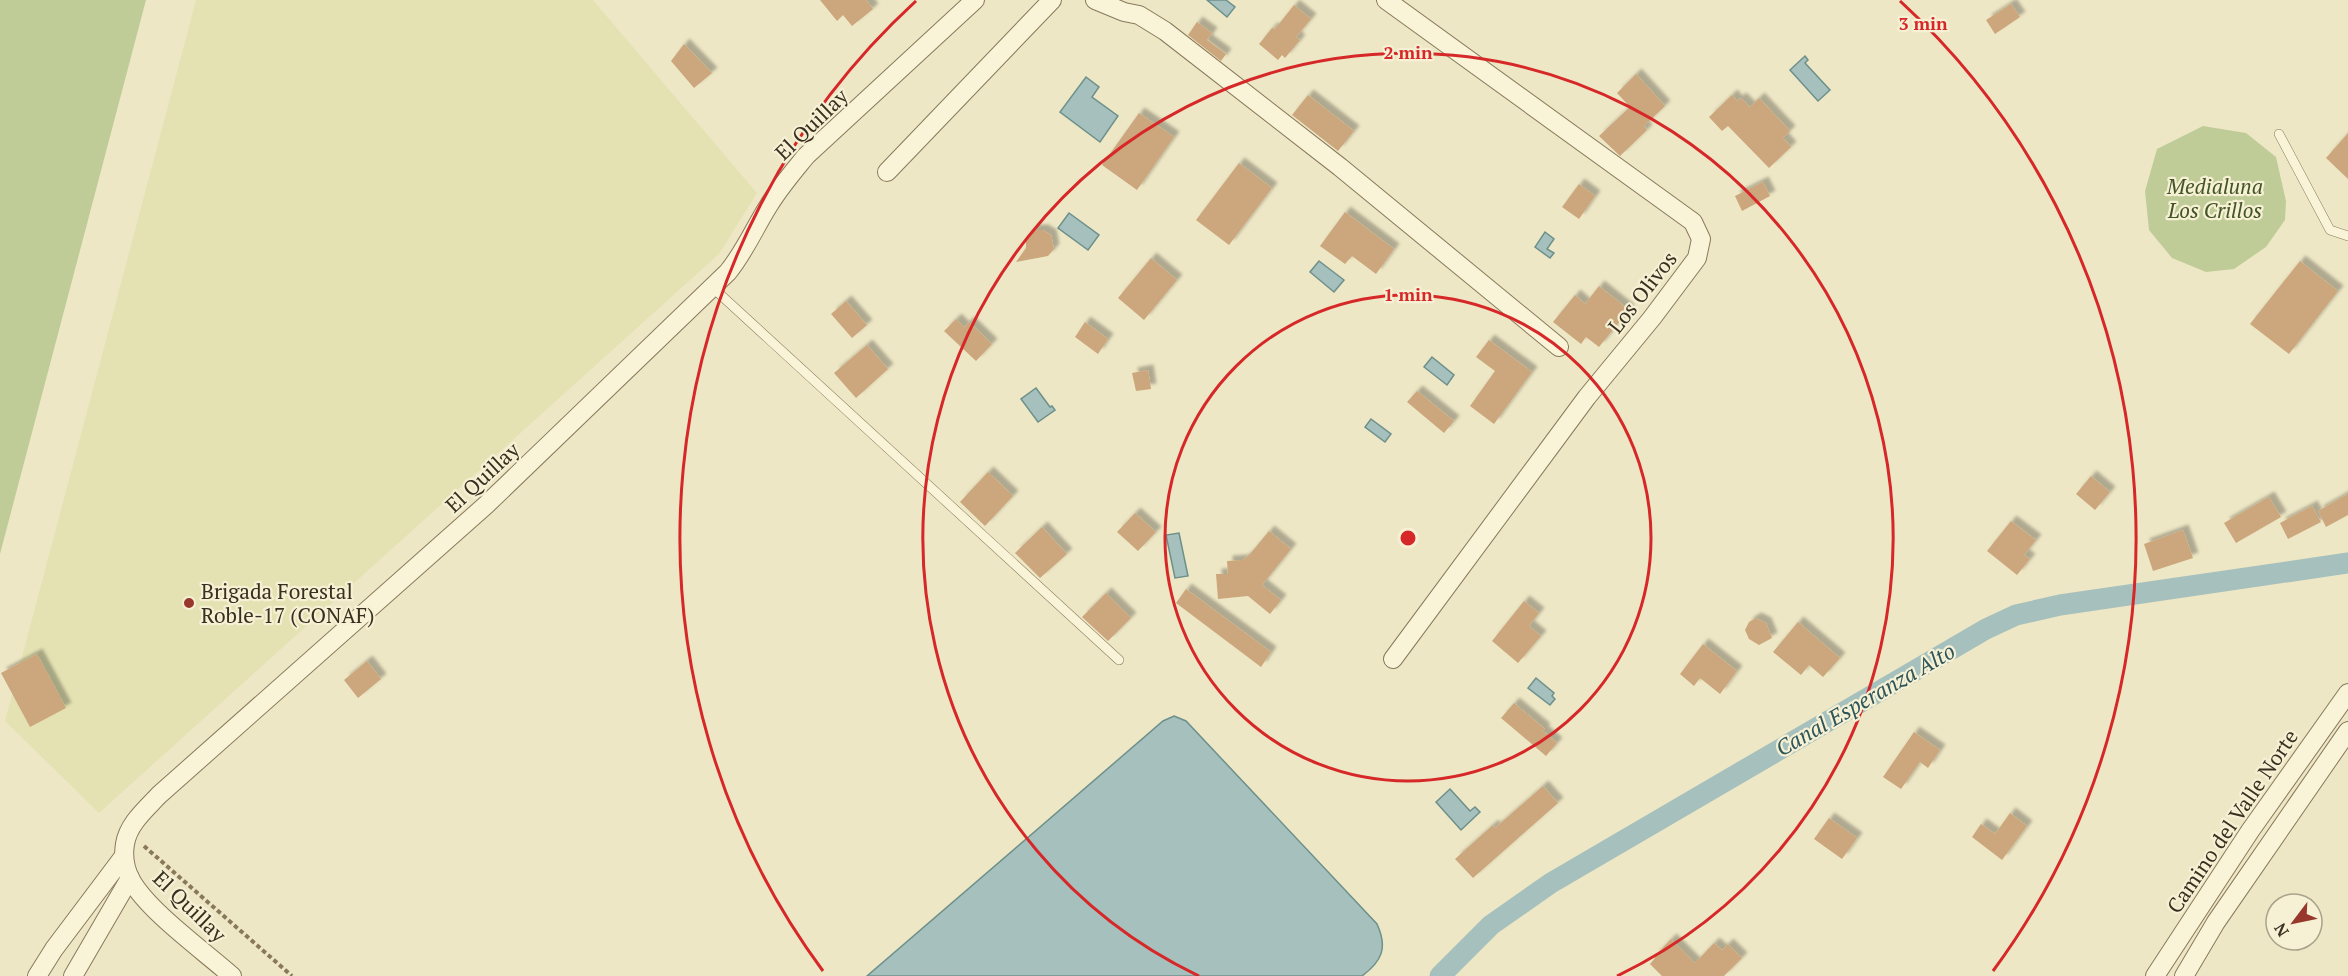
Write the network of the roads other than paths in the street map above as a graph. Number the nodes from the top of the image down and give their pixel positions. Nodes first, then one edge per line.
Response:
1 (975, 0) edge
2 (1052, 0) edge
3 (1095, 0) edge
4 (1386, 0) edge
5 (2279, 134) dead end
6 (887, 172) dead end
7 (2348, 236) edge
8 (712, 287) junction
9 (1559, 347) dead end
10 (1393, 659) dead end
11 (1119, 660) dead end
12 (2348, 693) edge
13 (2348, 731) edge
14 (124, 856) junction
15 (130, 878) junction
16 (37, 976) edge
17 (73, 976) edge
18 (232, 976) edge
19 (2155, 976) edge
20 (2184, 976) edge

1 - 8 street, El Quillay
2 - 6 street
3 - 9 street
4 - 10 street, Los Olivos
5 - 7 lane
8 - 11 lane
8 - 14 street, El Quillay
12 - 19 street, Camino del Valle Norte
13 - 20 street, Camino del Valle Norte
14 - 15 street, El Quillay
14 - 16 street
15 - 17 street
15 - 18 street, El Quillay

